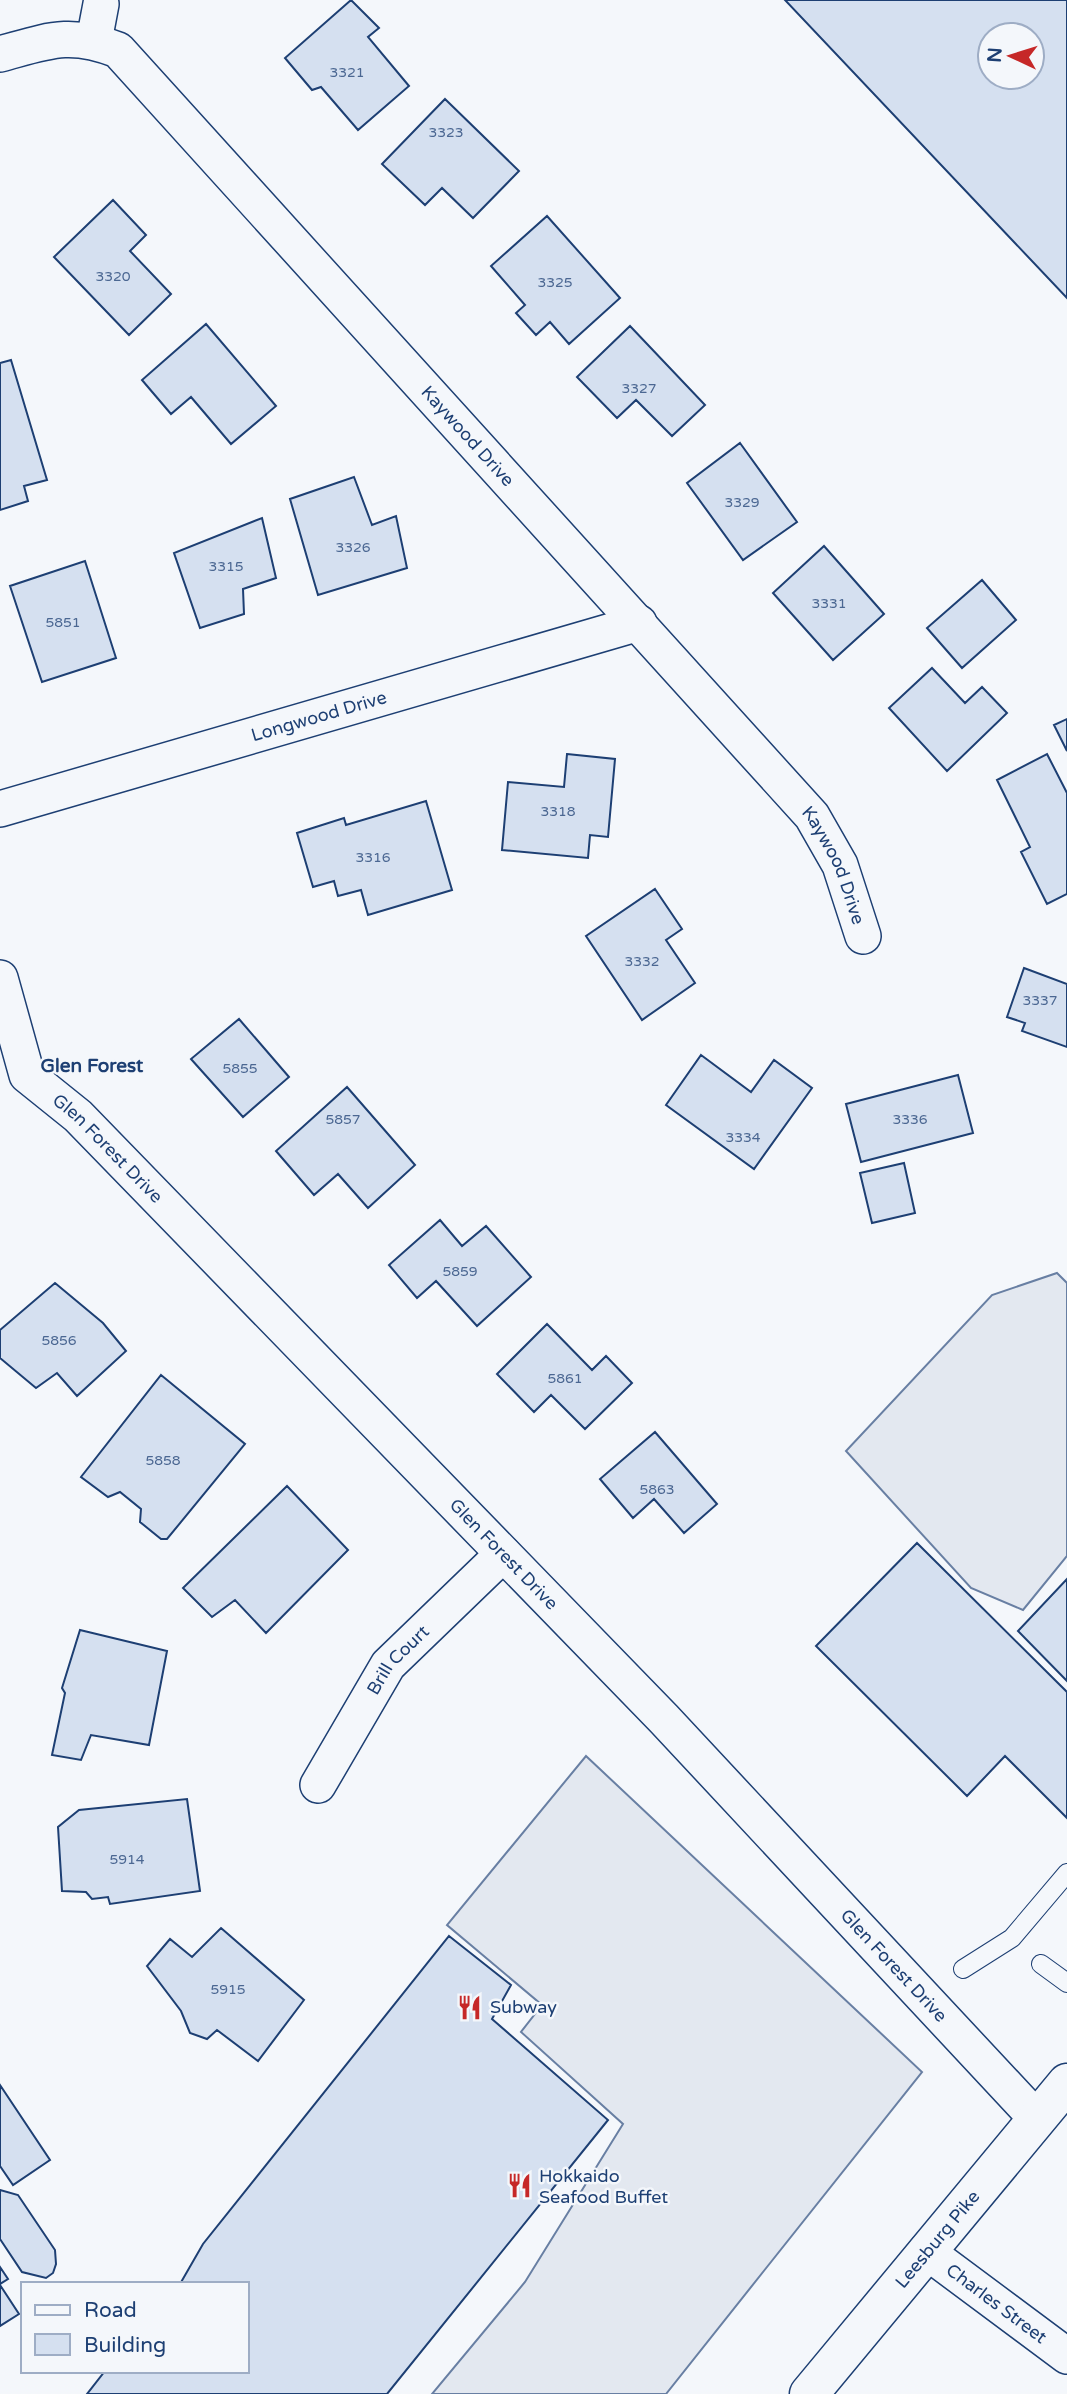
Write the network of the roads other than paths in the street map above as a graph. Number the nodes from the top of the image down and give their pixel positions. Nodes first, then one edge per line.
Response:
1 (101, 4) dead end
2 (94, 41) junction
3 (0, 54) edge
4 (639, 623) junction
5 (0, 809) edge
6 (863, 936) dead end
7 (0, 978) edge
8 (13, 1066) edge
9 (503, 1554) junction
10 (318, 1785) dead end
11 (1067, 1873) edge
12 (1041, 1964) dead end
13 (963, 1969) dead end
14 (1067, 1983) edge
15 (1067, 2083) edge
16 (1037, 2119) junction
17 (926, 2251) junction
18 (1067, 2356) edge
19 (808, 2394) edge

1 - 2 street
2 - 3 street, Kaywood Drive
2 - 4 street, Kaywood Drive
4 - 5 street, Longwood Drive
4 - 6 street, Kaywood Drive
7 - 8 street, Glen Forest Drive
8 - 9 street, Glen Forest Drive
9 - 10 street, Brill Court
9 - 16 street, Glen Forest Drive
11 - 13 lane
12 - 14 lane
15 - 16 main road, Leesburg Pike
16 - 17 main road, Leesburg Pike
17 - 18 street, Charles Street
17 - 19 main road, Leesburg Pike

